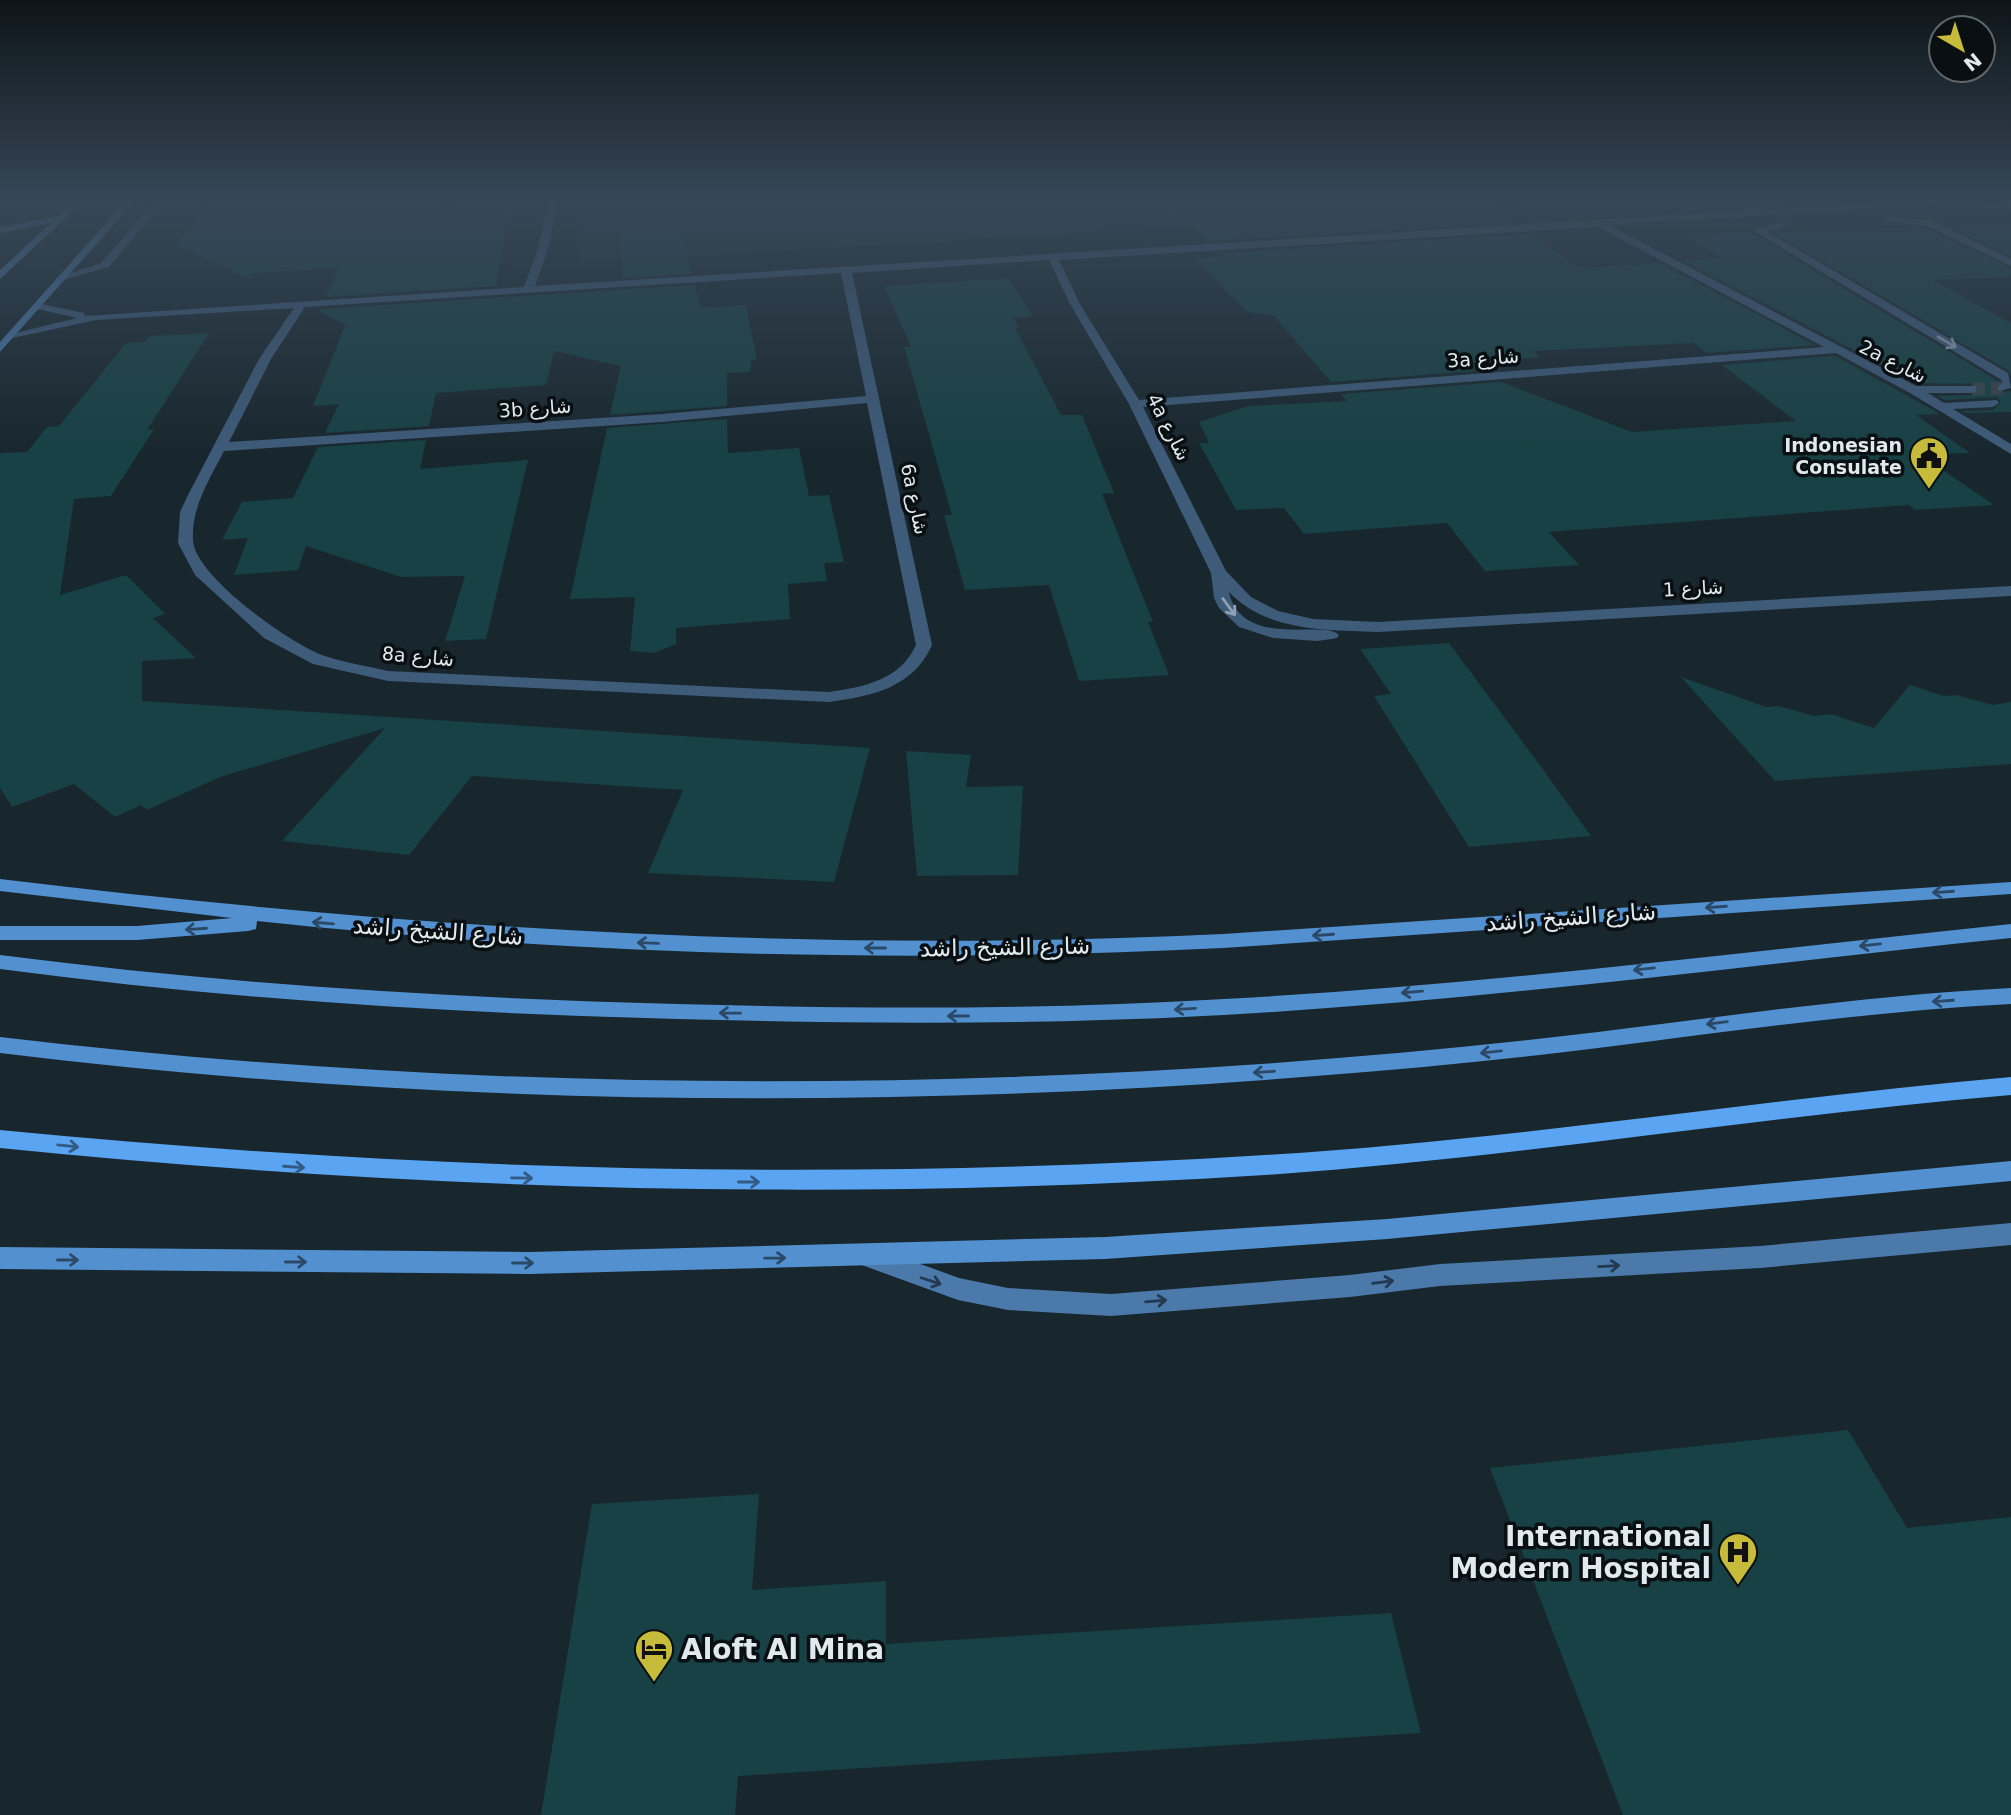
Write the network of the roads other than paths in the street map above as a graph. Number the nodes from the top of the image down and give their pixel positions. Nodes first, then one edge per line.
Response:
1 (55, 286) edge
2 (530, 286) edge
3 (536, 286) edge
4 (835, 286) edge
5 (850, 286) edge
6 (1056, 286) edge
7 (1066, 286) edge
8 (1718, 286) edge
9 (1852, 286) edge
10 (528, 290) junction
11 (302, 304) junction
12 (1075, 304) junction
13 (282, 305) junction
14 (37, 306) junction
15 (96, 317) junction
16 (854, 317) junction
17 (13, 335) junction
18 (0, 349) edge
19 (1835, 350) junction
20 (265, 359) junction
21 (2003, 388) dead end
22 (1972, 389) tunnel mouth
23 (1914, 390) junction
24 (875, 403) junction
25 (1993, 403) tunnel mouth
26 (1135, 404) junction
27 (1940, 405) junction
28 (218, 450) junction
29 (2011, 450) edge
30 (1219, 573) junction
31 (2011, 591) edge
32 (1273, 615) joint
33 (1378, 627) junction
34 (1257, 628) joint
35 (896, 679) joint
36 (0, 885) edge
37 (2011, 888) edge
38 (289, 920) junction
39 (2011, 931) edge
40 (0, 933) edge
41 (0, 962) edge
42 (2011, 996) edge
43 (0, 1045) edge
44 (2011, 1086) edge
45 (0, 1139) edge
46 (2011, 1171) edge
47 (2011, 1234) edge
48 (867, 1256) junction
49 (0, 1258) edge

1 - 14 main road
2 - 10 street
3 - 10 street
4 - 16 street, 6a شارع
5 - 16 street, 6a شارع
6 - 12 street, 4a شارع
7 - 12 street, 4a شارع
8 - 19 street, 2a شارع
9 -> 21 street
10 - 11 street
11 - 13 street
11 - 20 street, 8a شارع
12 - 26 street, 4a شارع
13 - 15 street
13 - 20 street, 8a شارع
14 - 15 street
14 - 17 main road
15 - 17 street
16 - 24 street, 6a شارع
17 - 18 main road
19 - 23 street, 2a شارع
19 - 26 street, 3a شارع
20 - 28 street, 8a شارع
22 - 23 street
23 - 27 street, 2a شارع
24 - 28 street, 3b شارع
24 - 35 street, 6a شارع
25 - 27 street
26 - 30 street, 4a شارع
27 - 29 street, 2a شارع
28 - 35 street, 8a شارع
30 - 32 street, 4a شارع
30 -> 34 street, 4a شارع
31 - 33 street, شارع 1
32 - 33 street, شارع 1
33 - 34 street, شارع 1
36 - 38 main road, شارع الشيخ راشد
37 -> 38 main road, شارع الشيخ راشد
38 -> 40 main road
39 -> 41 main road
42 -> 43 main road
45 -> 44 highway
46 - 48 main road
48 -> 47 main road
49 -> 48 main road

